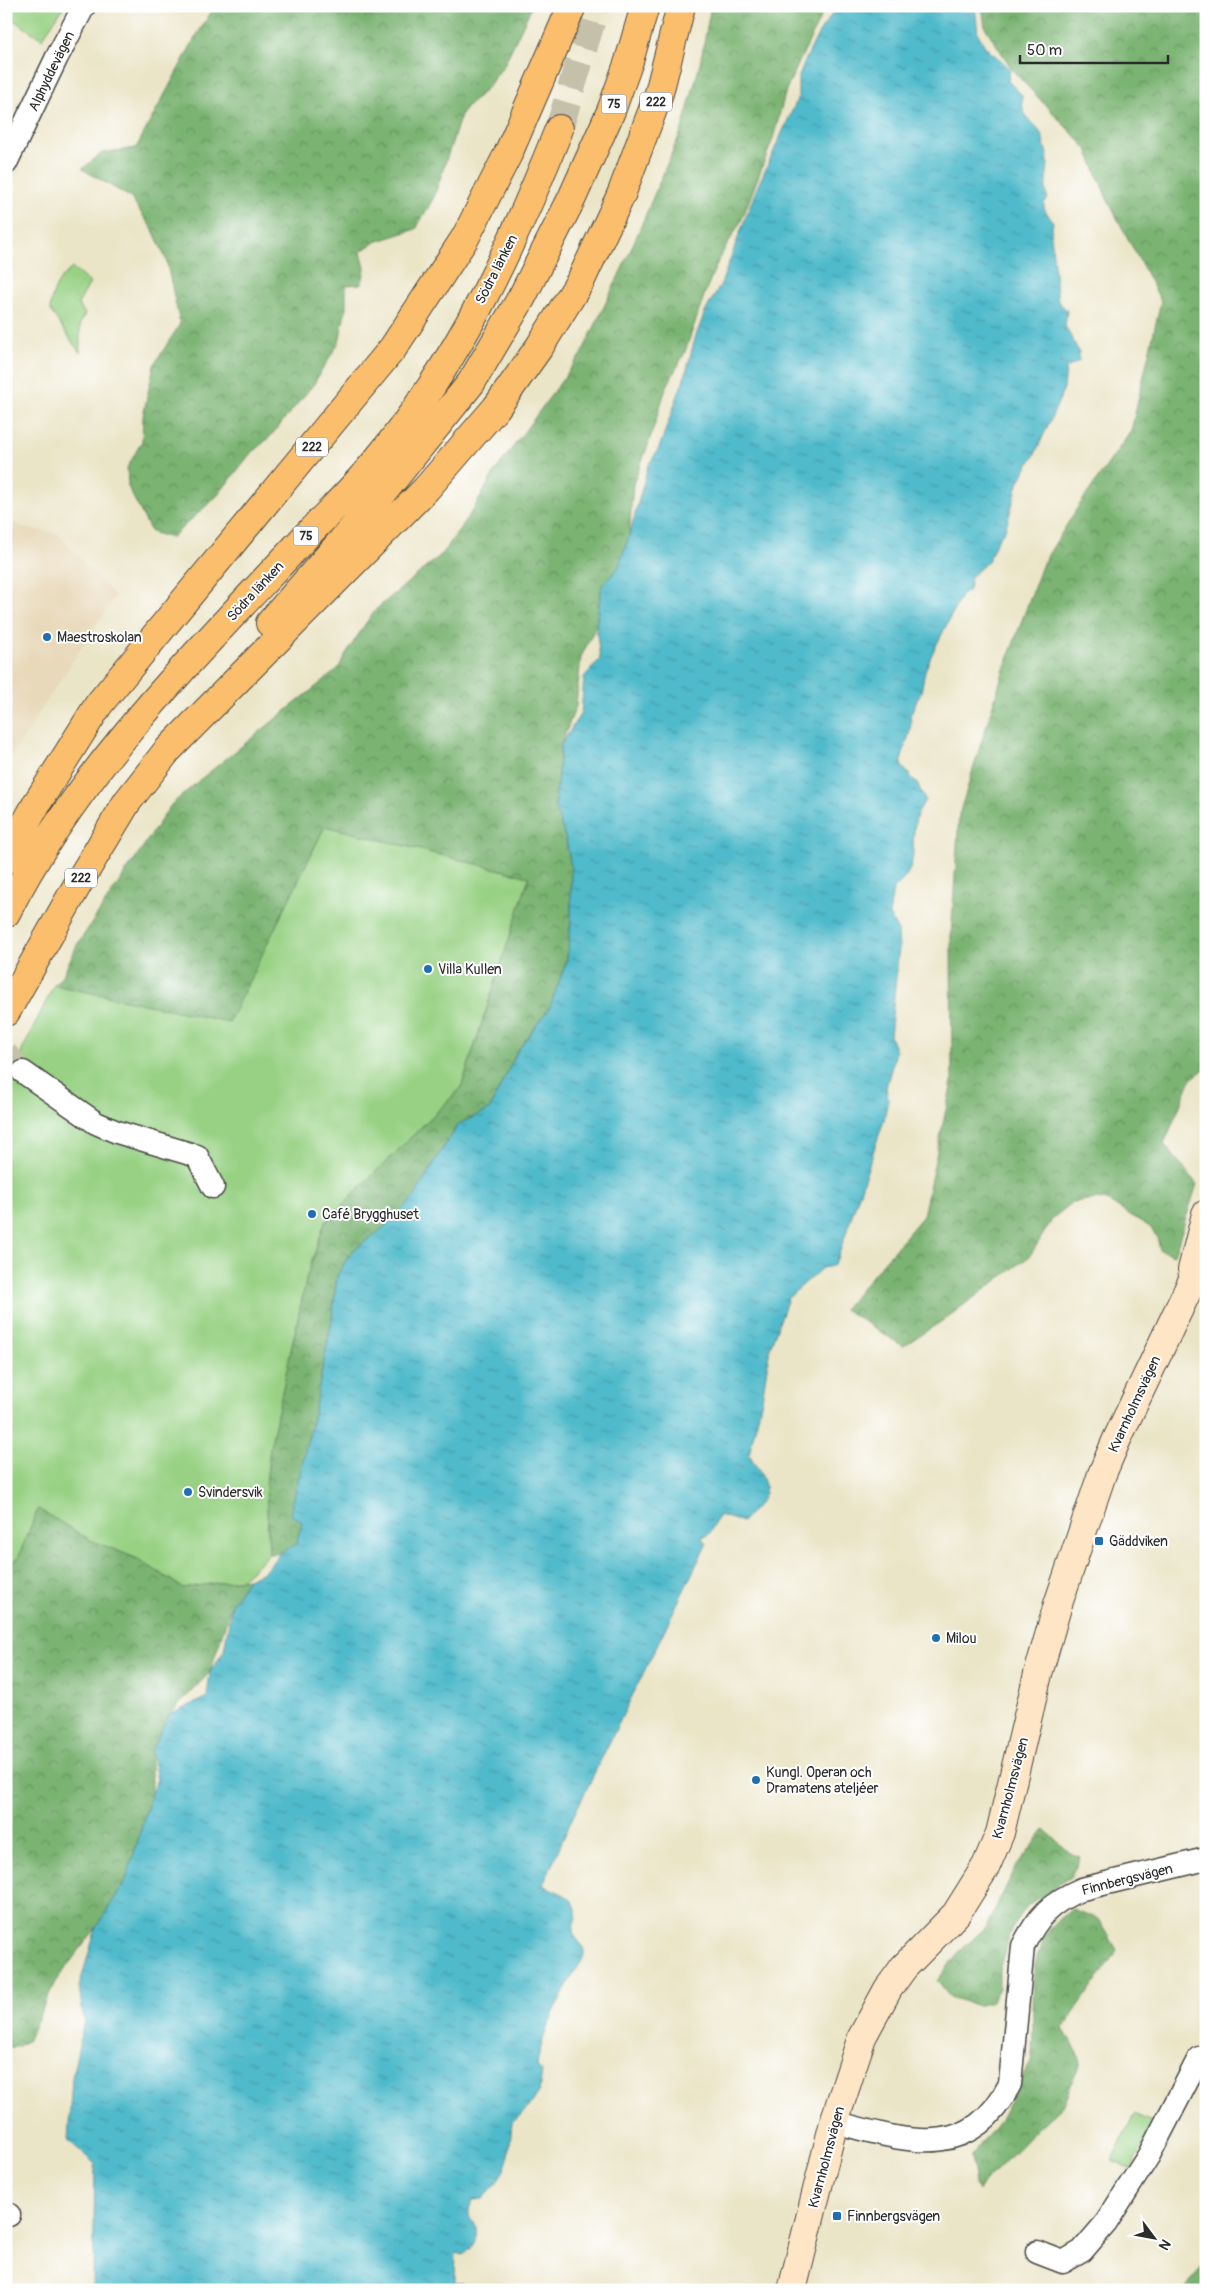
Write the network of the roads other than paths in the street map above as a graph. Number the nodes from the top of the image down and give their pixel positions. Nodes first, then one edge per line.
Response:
1 (84, 6) edge
2 (572, 6) edge
3 (645, 6) edge
4 (680, 6) edge
5 (559, 129) tunnel mouth
6 (6, 163) edge
7 (167, 751) junction
8 (6, 859) edge
9 (6, 913) edge
10 (6, 1012) edge
11 (23, 1072) tunnel mouth
12 (213, 1187) dead end
13 (1206, 1214) edge
14 (1206, 1252) edge
15 (1186, 1293) junction
16 (1206, 1859) edge
17 (1206, 2057) edge
18 (834, 2122) junction
19 (1037, 2252) dead end
20 (792, 2290) edge

1 - 6 street, Alphyddevägen
2 - 8 main road, 222
3 - 7 main road, 75
4 - 7 main road, 222
5 - 9 main road, Södra länken / 75
7 - 10 main road, 222
11 - 12 street
13 - 15 street, Kvarnholmsvägen
14 - 15 street, Kvarnholmsvägen
15 - 18 street, Kvarnholmsvägen
16 - 18 street, Finnbergsvägen
17 - 19 street
18 - 20 street, Kvarnholmsvägen

